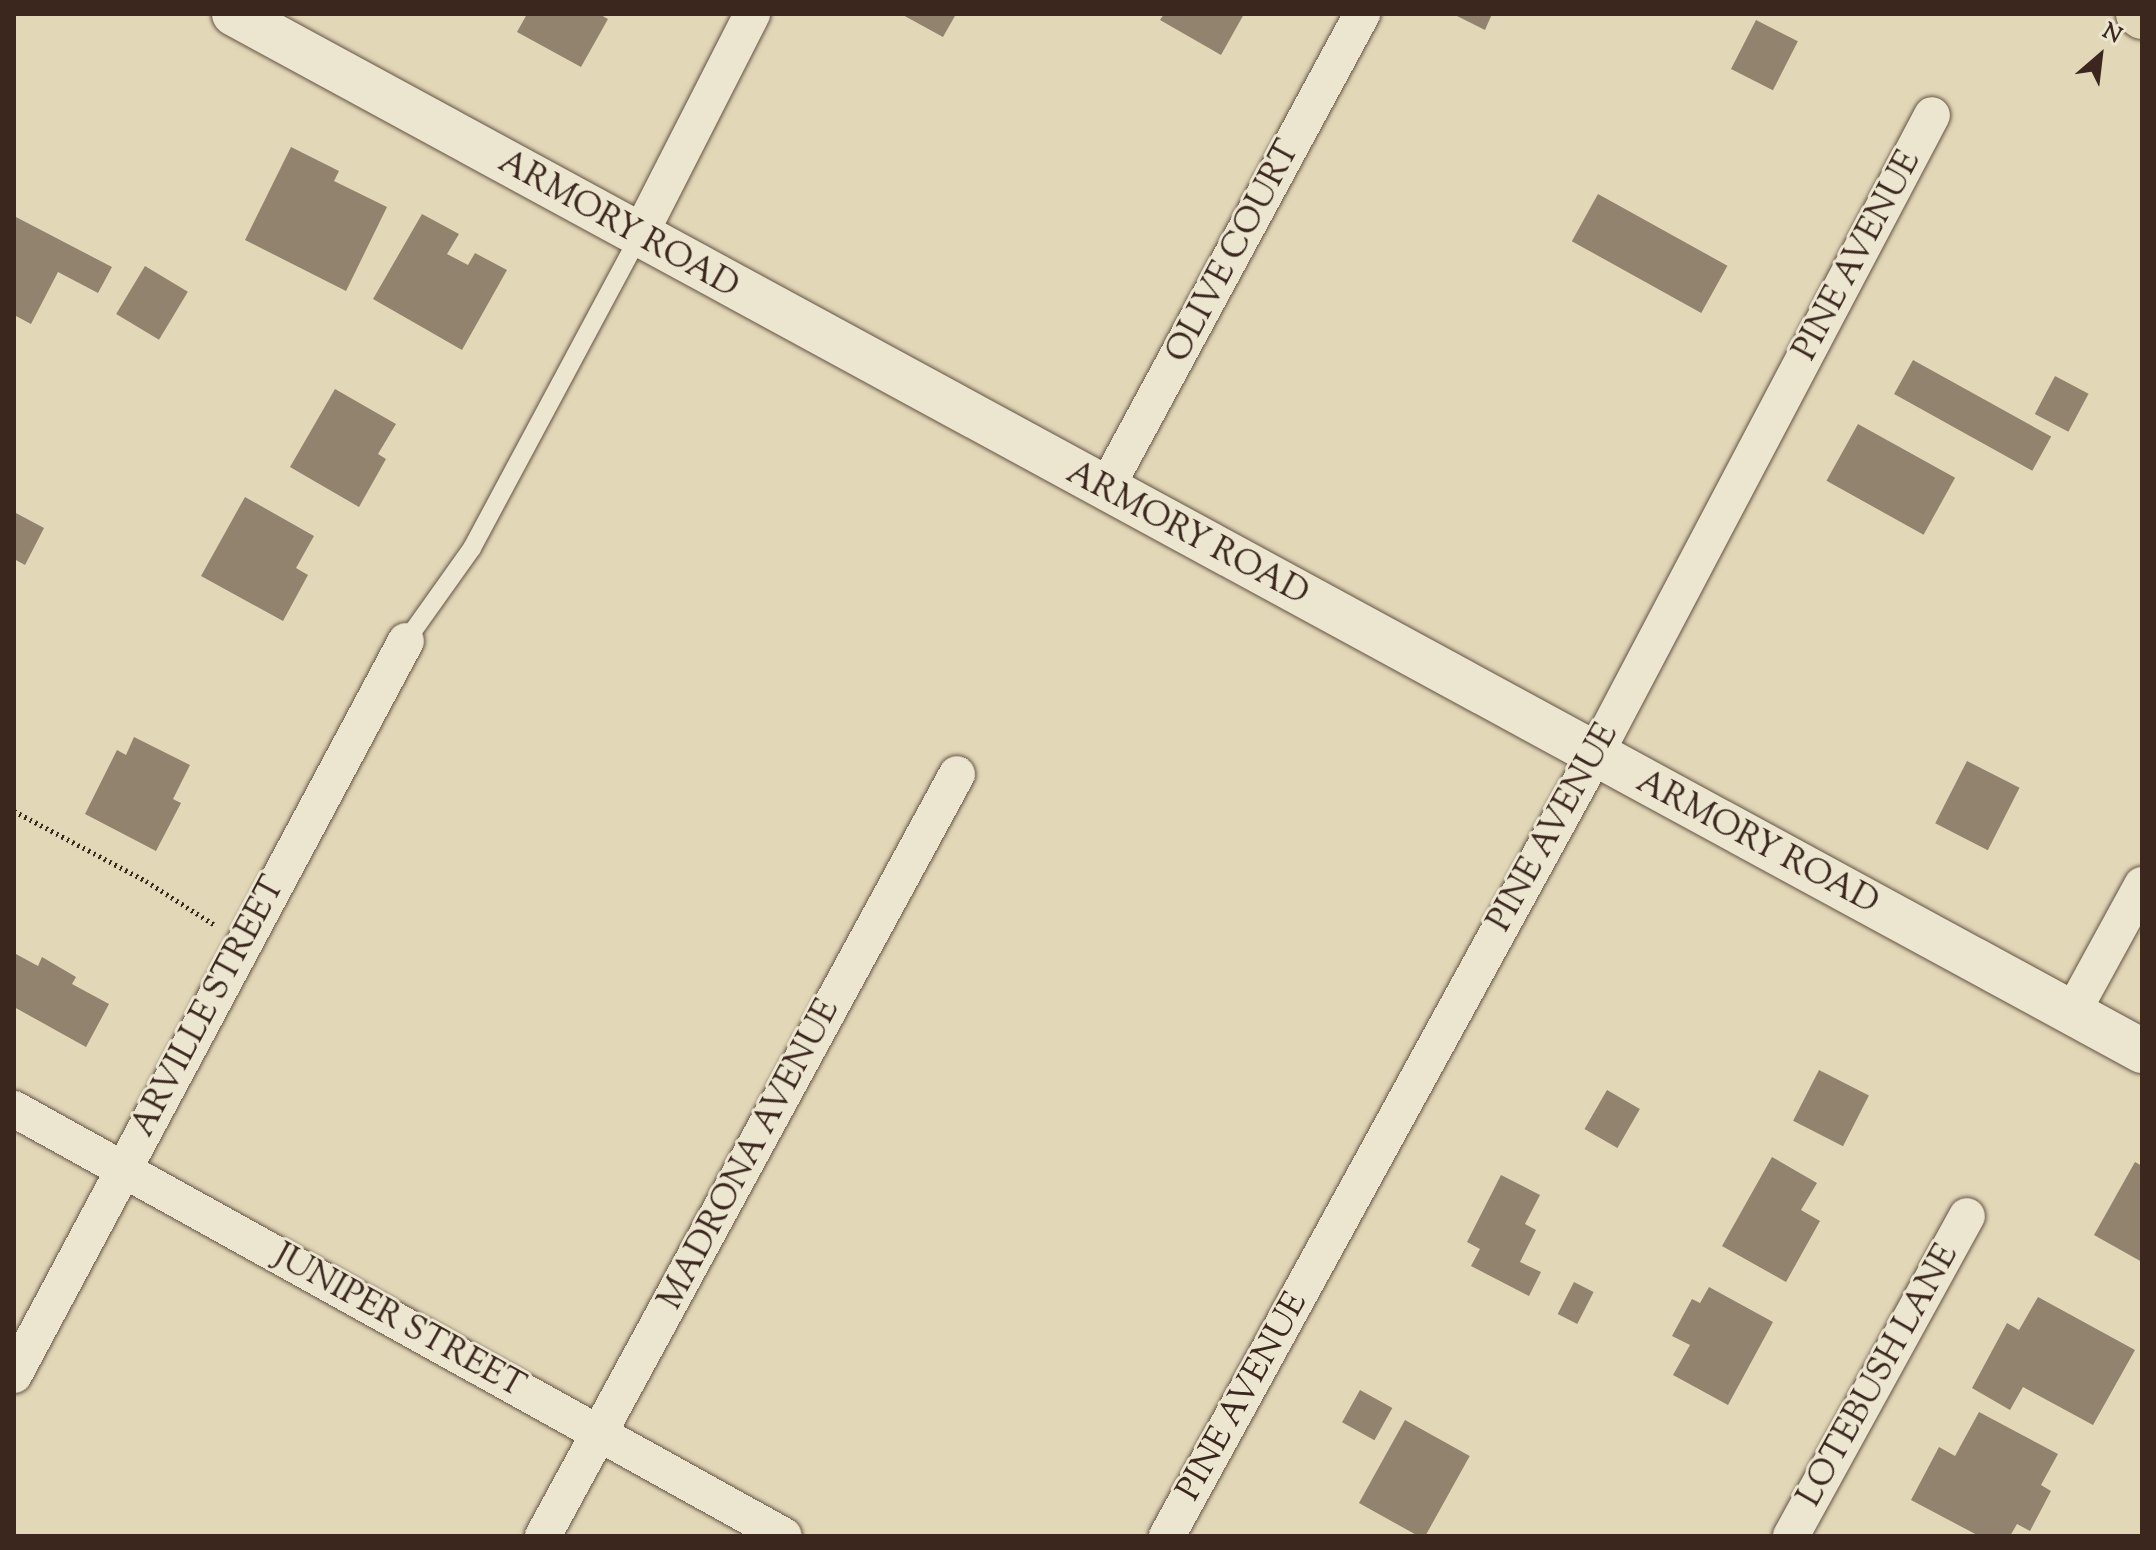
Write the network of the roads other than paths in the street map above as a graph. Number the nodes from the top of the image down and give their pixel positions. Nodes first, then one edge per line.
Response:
1 (234, 14) edge
2 (752, 14) edge
3 (1362, 14) edge
4 (1932, 115) dead end
5 (639, 236) junction
6 (1105, 490) junction
7 (406, 641) joint
8 (1595, 755) junction
9 (957, 774) dead end
10 (2142, 885) edge
11 (2072, 1013) junction
12 (2142, 1051) edge
13 (14, 1109) edge
14 (123, 1169) junction
15 (1967, 1216) dead end
16 (14, 1375) edge
17 (600, 1433) junction
18 (543, 1536) edge
19 (784, 1536) edge
20 (1167, 1536) edge
21 (1791, 1536) edge

1 - 5 street, ARMORY ROAD
2 - 5 street
3 - 6 street, OLIVE COURT
4 - 8 street, PINE AVENUE
5 - 6 street, ARMORY ROAD
5 - 7 lane
6 - 8 street, ARMORY ROAD
7 - 14 street, ARVILLE STREET
8 - 11 street, ARMORY ROAD
8 - 20 street, PINE AVENUE
9 - 17 street, MADRONA AVENUE
10 - 11 street
11 - 12 street, ARMORY ROAD
13 - 14 street, JUNIPER STREET
14 - 16 street, ARVILLE STREET
14 - 17 street, JUNIPER STREET
15 - 21 street, LOTEBUSH LANE
17 - 18 street, MADRONA AVENUE
17 - 19 street, JUNIPER STREET

